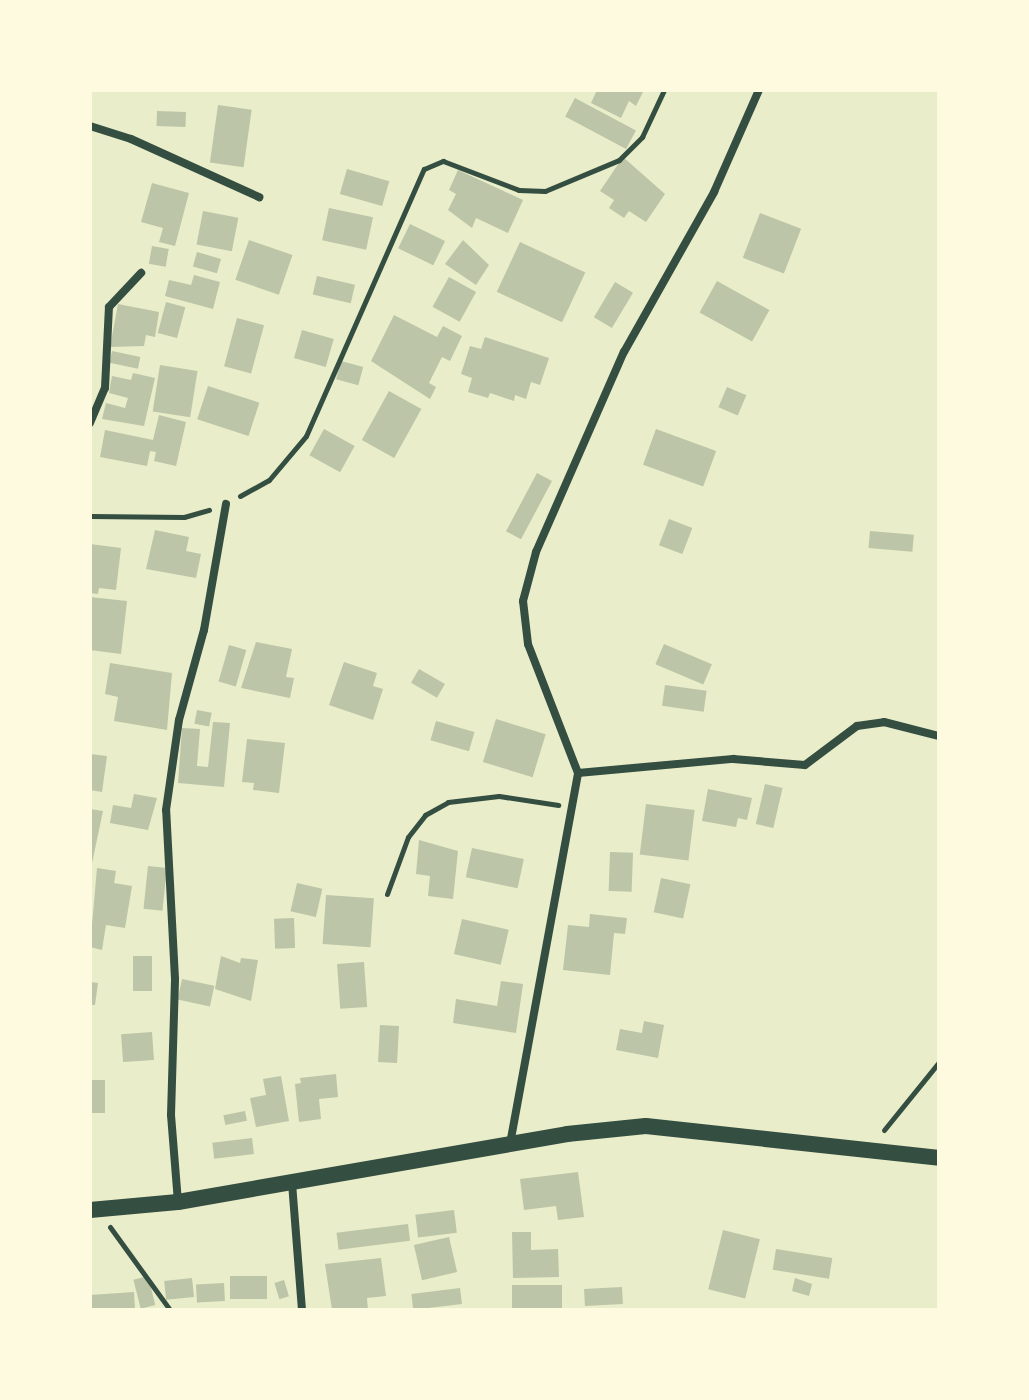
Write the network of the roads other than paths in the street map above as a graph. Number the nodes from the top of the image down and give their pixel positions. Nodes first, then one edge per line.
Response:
1 (759, 90) edge
2 (90, 126) edge
3 (259, 197) dead end
4 (141, 273) dead end
5 (90, 423) edge
6 (226, 504) road end
7 (939, 736) edge
8 (578, 773) junction
9 (510, 1144) junction
10 (939, 1158) edge
11 (292, 1183) junction
12 (178, 1202) junction
13 (94, 1210) edge
14 (302, 1310) edge

1 - 8 street
2 - 3 street
4 - 5 street
6 - 12 street
7 - 8 street
8 - 9 street
9 - 10 main road
9 - 11 main road
11 - 12 main road
11 - 14 street
12 - 13 main road

